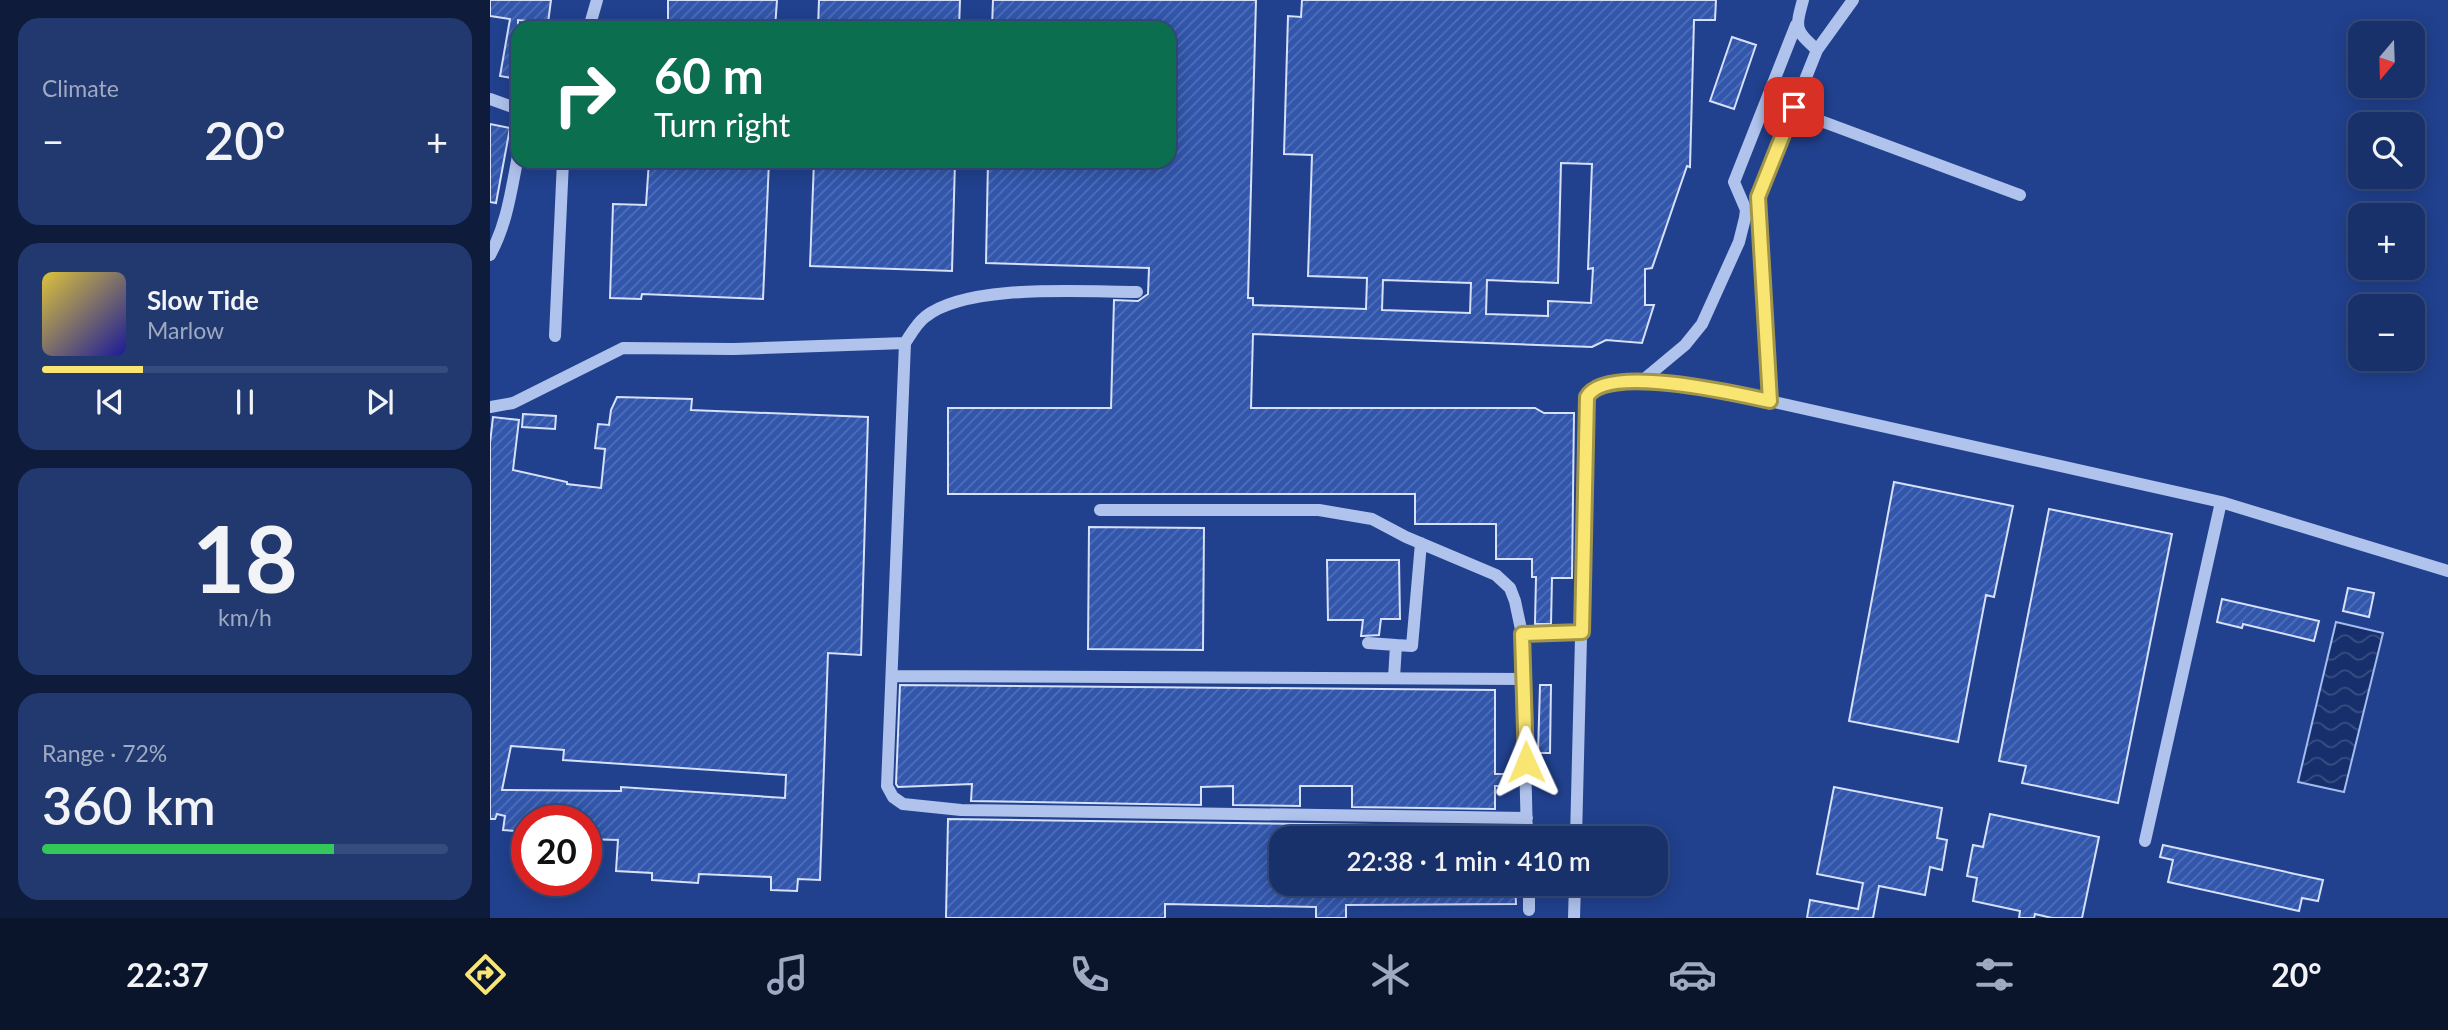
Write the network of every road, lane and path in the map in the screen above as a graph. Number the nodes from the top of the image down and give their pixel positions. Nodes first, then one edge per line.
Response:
1 (597, 0) edge
2 (1804, 0) edge
3 (1853, 0) edge
4 (591, 21) edge
5 (1796, 25) junction
6 (1817, 50) junction
7 (490, 99) edge
8 (511, 106) edge
9 (1794, 111) junction
10 (516, 168) edge
11 (563, 168) edge
12 (2020, 195) dead end
13 (490, 255) edge
14 (1137, 292) dead end
15 (555, 336) dead end
16 (905, 342) junction
17 (1643, 380) junction
18 (1770, 401) junction
19 (490, 407) edge
20 (2221, 502) junction
21 (1100, 510) dead end
22 (1420, 543) junction
23 (2448, 571) edge
24 (1582, 632) junction
25 (1522, 634) junction
26 (1368, 643) dead end
27 (1396, 645) junction
28 (892, 676) junction
29 (1394, 678) junction
30 (1524, 679) junction
31 (1527, 818) junction
32 (1527, 826) edge
33 (1576, 826) edge
34 (2145, 841) dead end
35 (1529, 896) edge
36 (1575, 896) edge
37 (1529, 910) dead end
38 (1574, 918) edge

1 - 4 street
2 - 5 street
3 - 6 street
5 - 6 street
5 - 17 street
6 - 9 street
7 - 8 street
9 - 12 street
9 - 18 street
10 - 13 street
11 - 15 street
14 - 16 street
16 - 19 street
16 - 28 street
17 - 18 street
17 - 24 street
18 - 20 street
20 - 23 street
20 - 34 street
21 - 22 street
22 - 25 street
22 - 27 street
24 - 25 street
24 - 33 street
25 - 30 street
26 - 27 street
27 - 29 street
28 - 29 street
28 - 31 street
29 - 30 street
30 - 31 street
31 - 32 street
35 - 37 street
36 - 38 street

